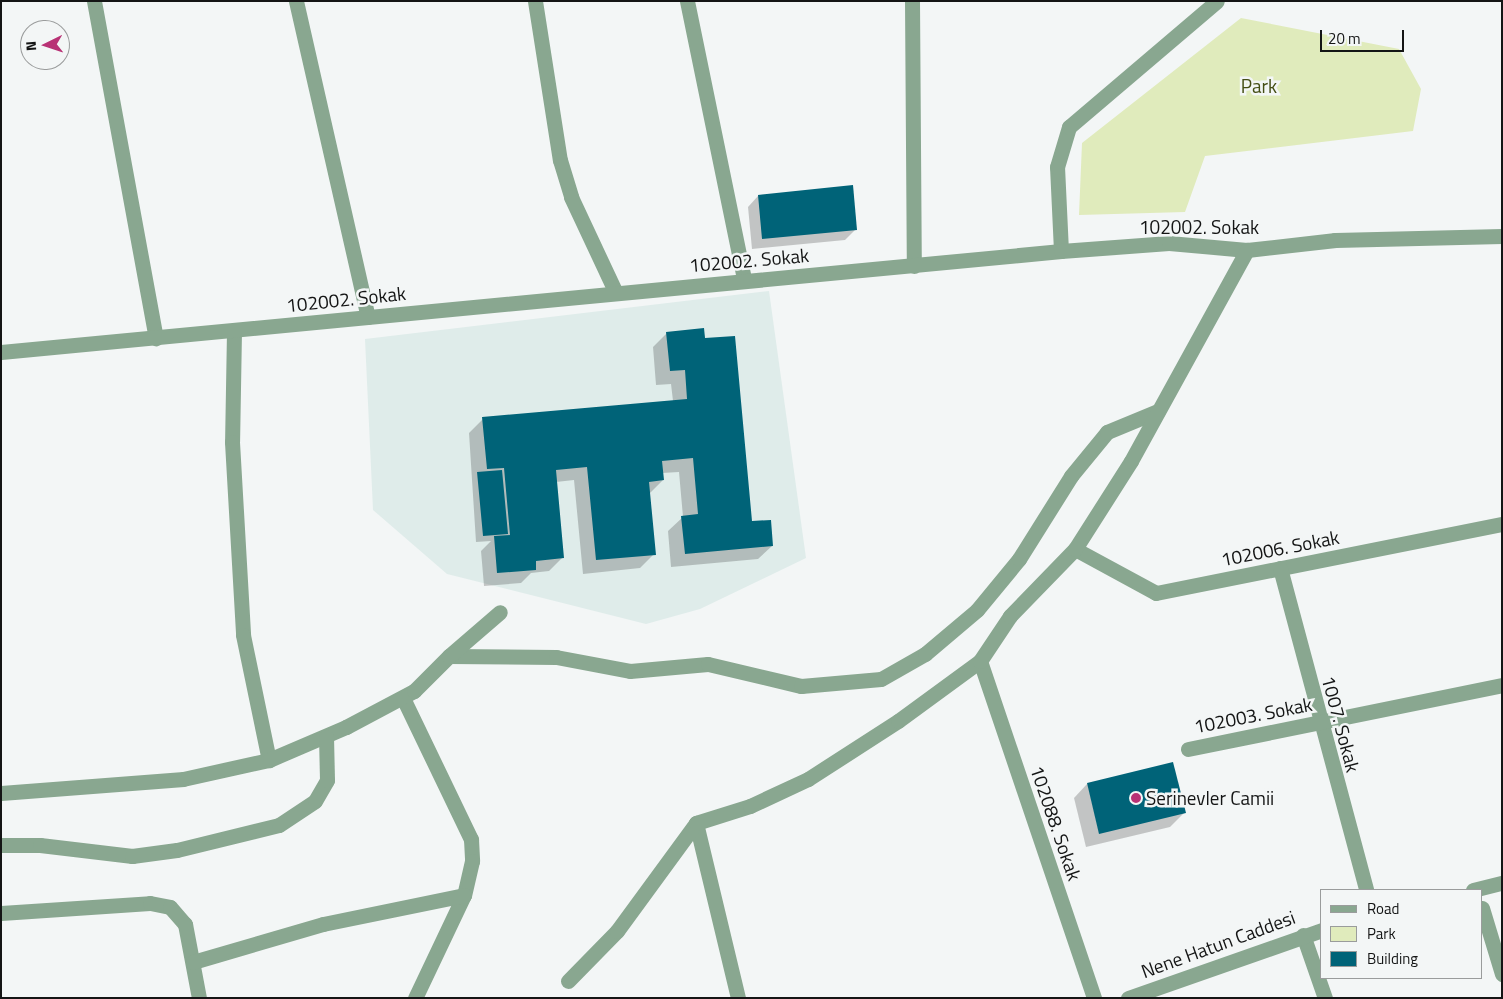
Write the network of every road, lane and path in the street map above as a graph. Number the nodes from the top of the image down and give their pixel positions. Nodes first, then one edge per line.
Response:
1 (94, 1) edge
2 (296, 1) edge
3 (535, 1) edge
4 (687, 1) edge
5 (912, 1) edge
6 (1216, 1) edge
7 (1502, 236) edge
8 (1247, 250) junction
9 (1061, 251) junction
10 (914, 266) junction
11 (744, 280) junction
12 (616, 293) junction
13 (368, 317) junction
14 (234, 331) junction
15 (156, 338) junction
16 (1, 352) edge
17 (1158, 411) junction
18 (1502, 524) edge
19 (1075, 549) junction
20 (1280, 568) junction
21 (500, 612) dead end
22 (449, 656) junction
23 (980, 661) junction
24 (1502, 685) edge
25 (403, 698) junction
26 (1320, 722) junction
27 (326, 737) junction
28 (1188, 749) dead end
29 (269, 760) junction
30 (1, 793) edge
31 (696, 823) junction
32 (1, 845) edge
33 (1502, 883) edge
34 (1366, 889) edge
35 (1479, 889) edge
36 (464, 895) junction
37 (1483, 911) edge
38 (1, 913) edge
39 (1320, 930) edge
40 (1303, 934) junction
41 (193, 962) junction
42 (1502, 974) edge
43 (568, 981) dead end
44 (1164, 983) junction
45 (200, 998) edge
46 (416, 998) edge
47 (738, 998) edge
48 (1094, 998) edge
49 (1128, 998) edge
50 (1169, 998) edge
51 (1325, 998) edge

1 - 15 street
2 - 13 street
3 - 12 street
4 - 11 street
5 - 10 street
6 - 9 street
7 - 8 street, 102002. Sokak
8 - 9 street, 102002. Sokak
8 - 17 street
9 - 10 street, 102002. Sokak
10 - 11 street, 102002. Sokak
11 - 12 street, 102002. Sokak
12 - 13 street, 102002. Sokak
13 - 14 street, 102002. Sokak
14 - 15 street, 102002. Sokak
14 - 29 street
15 - 16 street, 102002. Sokak
17 - 19 street
17 - 22 street
18 - 20 street, 102006. Sokak
19 - 20 street, 102006. Sokak
19 - 23 street
20 - 26 street, 1007. Sokak
21 - 22 street
22 - 25 street
23 - 31 street
23 - 48 street, 102088. Sokak
24 - 26 street, 102003. Sokak
25 - 27 street
25 - 36 street
26 - 28 street, 102003. Sokak
26 - 34 street, 1007. Sokak
27 - 29 street
27 - 32 street
29 - 30 street
31 - 43 street
31 - 47 street
33 - 35 street
36 - 41 street
36 - 46 street
37 - 42 street
38 - 41 street
39 - 40 street, Nene Hatun Caddesi
40 - 44 street, Nene Hatun Caddesi
40 - 51 street
41 - 45 street
44 - 49 street, Nene Hatun Caddesi
44 - 50 street

